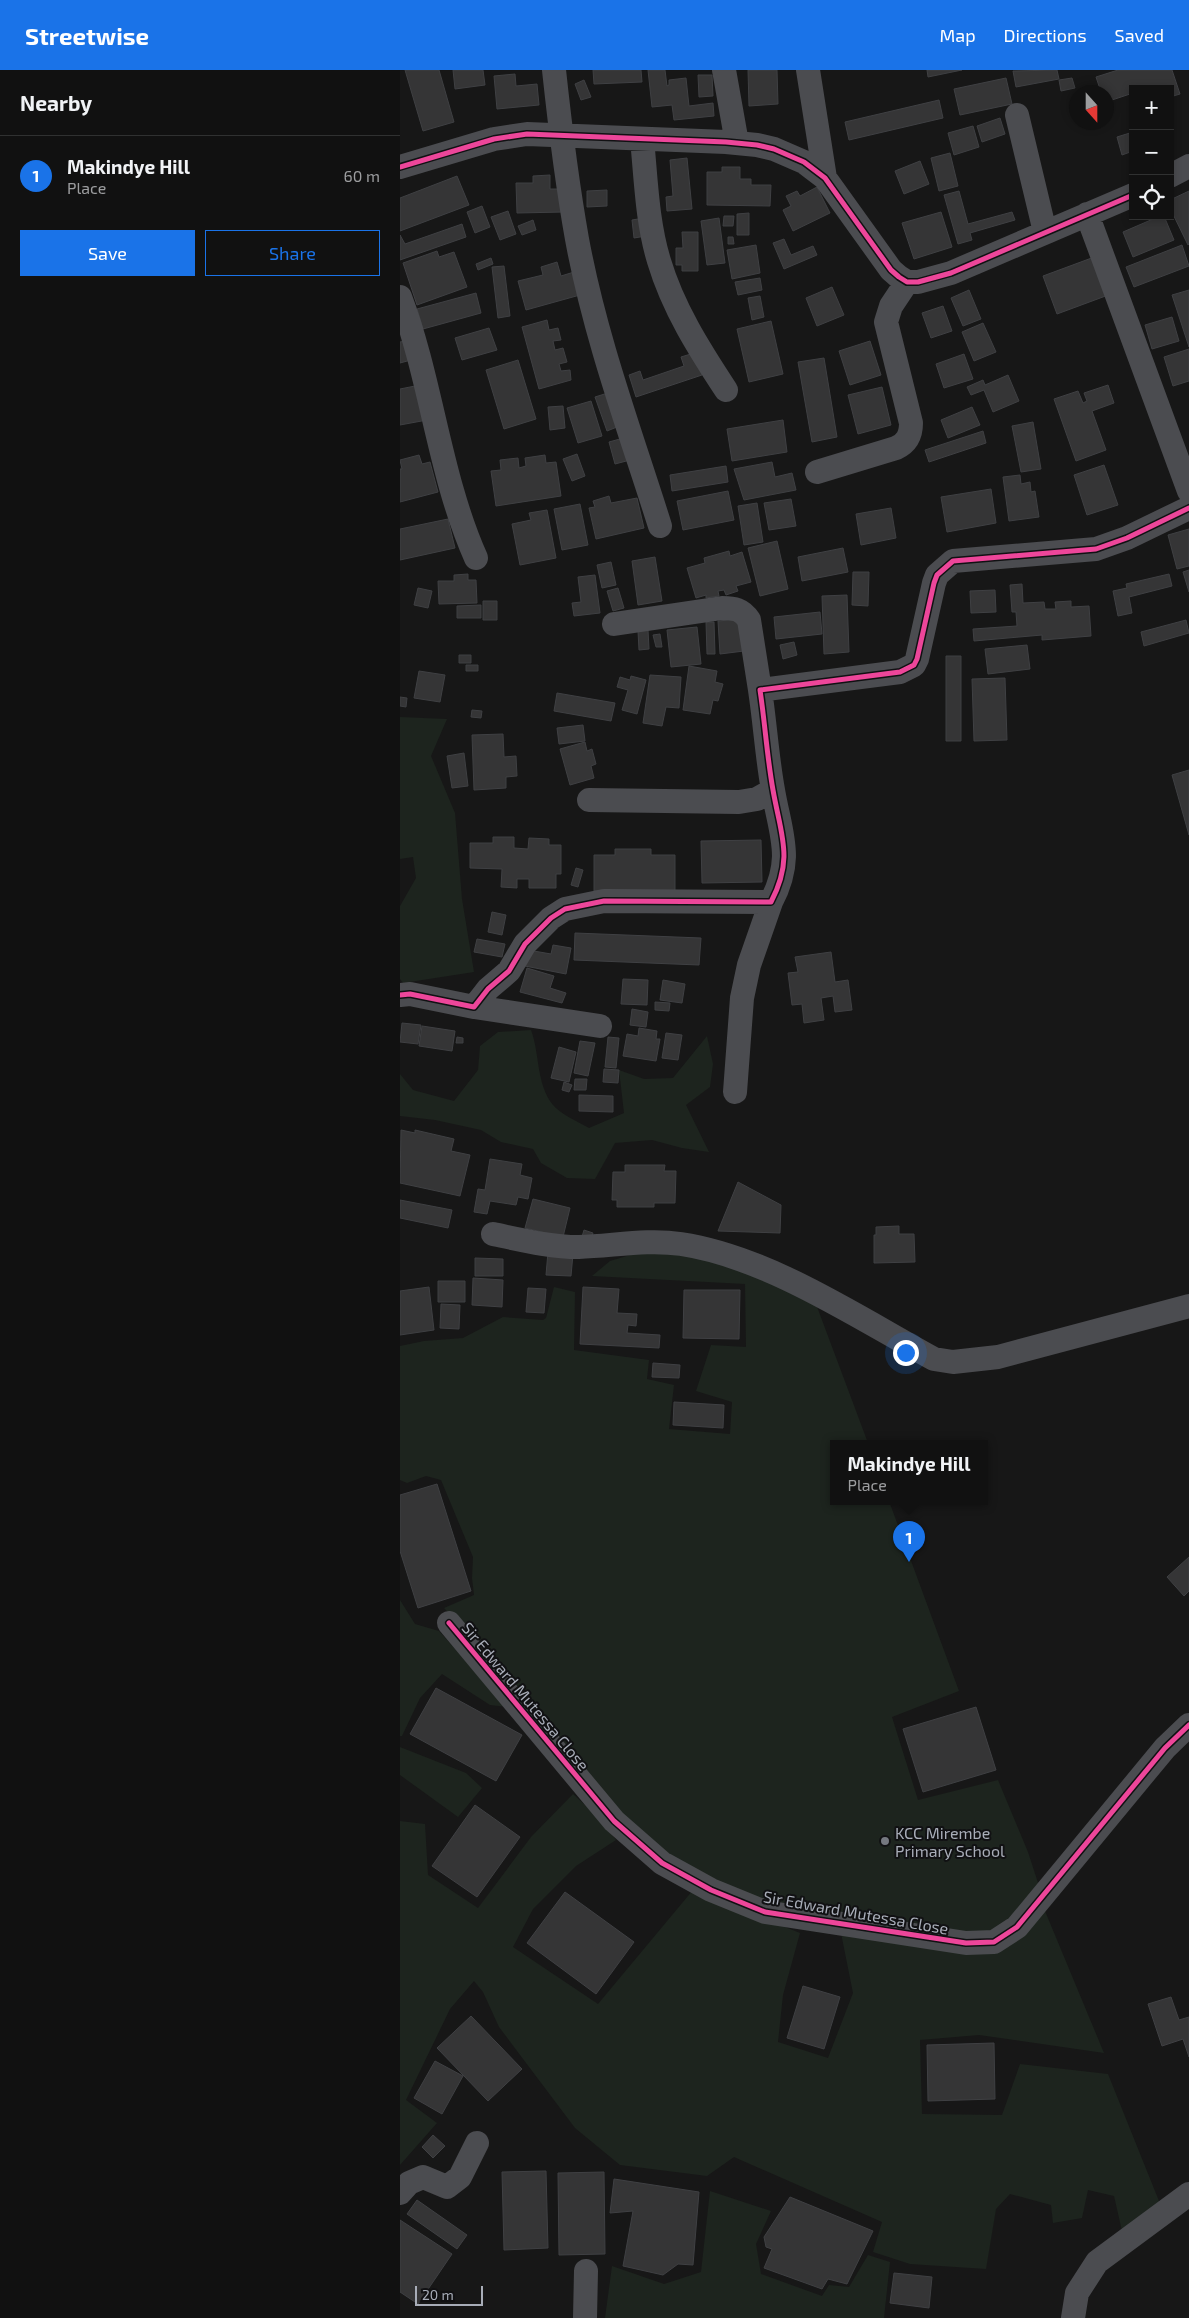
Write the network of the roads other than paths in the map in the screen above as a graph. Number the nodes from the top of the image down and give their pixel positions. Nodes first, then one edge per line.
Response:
1 (554, 70) edge
2 (724, 70) edge
3 (808, 70) edge
4 (1017, 115) dead end
5 (561, 135) junction
6 (642, 139) junction
7 (737, 143) junction
8 (1189, 166) edge
9 (400, 167) edge
10 (1172, 175) edge
11 (825, 178) junction
12 (1129, 197) edge
13 (1087, 214) junction
14 (1045, 232) junction
15 (907, 282) junction
16 (400, 296) edge
17 (726, 390) dead end
18 (817, 472) dead end
19 (1189, 490) edge
20 (1189, 508) edge
21 (660, 526) dead end
22 (476, 558) dead end
23 (614, 624) dead end
24 (760, 690) junction
25 (773, 790) junction
26 (589, 800) dead end
27 (771, 902) junction
28 (400, 995) edge
29 (474, 1007) junction
30 (600, 1026) dead end
31 (735, 1092) dead end
32 (494, 1234) dead end
33 (1189, 1306) edge
34 (449, 1623) dead end
35 (1189, 1725) edge
36 (477, 2143) dead end
37 (400, 2193) edge
38 (1189, 2194) edge
39 (586, 2271) dead end
40 (585, 2318) edge
41 (1073, 2318) edge

1 - 5 street
2 - 7 street
3 - 11 street
4 - 14 street
5 - 6 street
5 - 9 street
5 - 21 street
6 - 7 street
6 - 17 street
7 - 11 street
8 - 10 street
11 - 15 street
12 - 13 street
13 - 14 street
13 - 19 street
14 - 15 street
15 - 18 street
16 - 22 street
20 - 24 street
23 - 24 street
24 - 25 street
25 - 26 street
25 - 27 street
27 - 29 street
27 - 31 street
28 - 29 street
29 - 30 street
32 - 33 street
34 - 35 street, Sir Edward Mutessa Close
36 - 37 street
38 - 41 street
39 - 40 street

